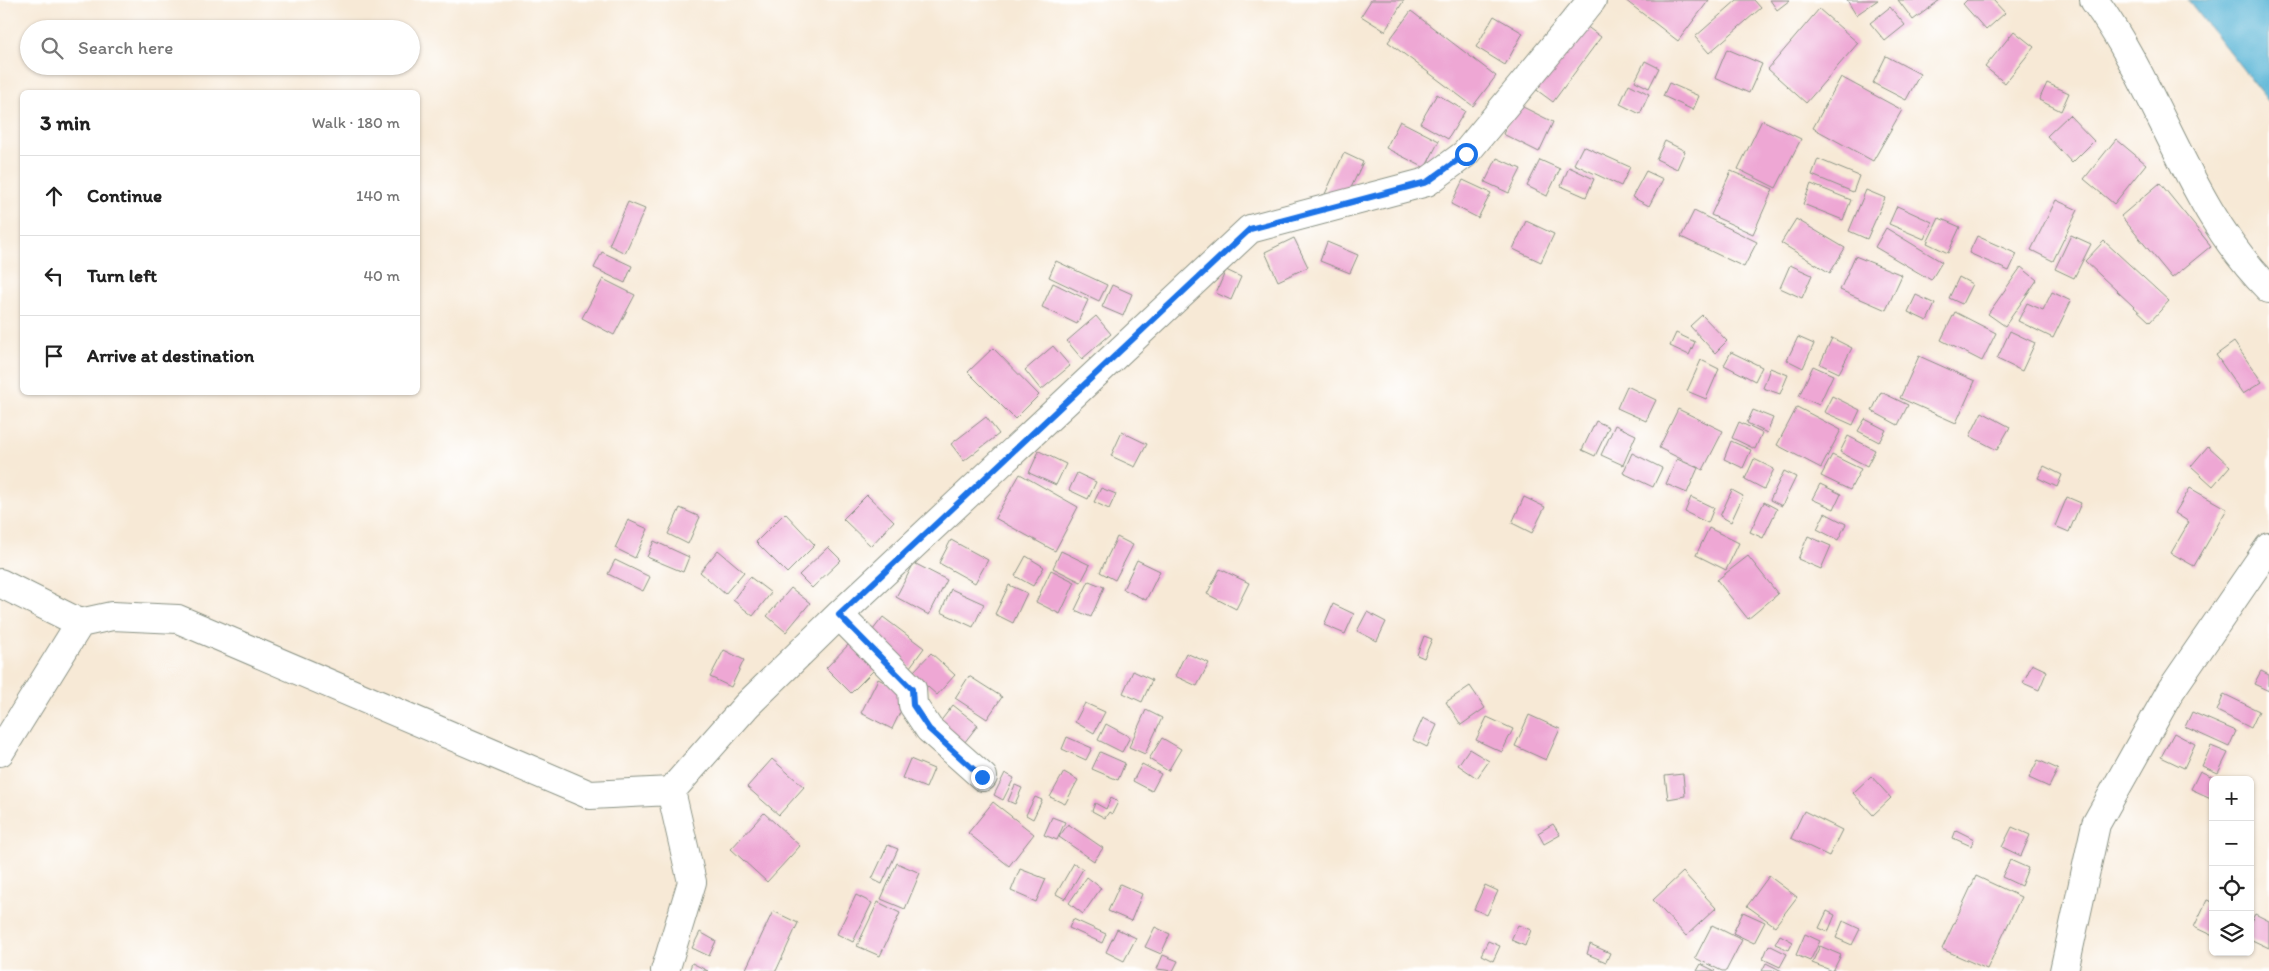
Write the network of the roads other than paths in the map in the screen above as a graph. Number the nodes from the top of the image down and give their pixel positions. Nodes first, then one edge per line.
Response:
1 (1592, 0) edge
2 (2094, 0) edge
3 (2269, 289) edge
4 (2269, 547) edge
5 (0, 583) edge
6 (839, 615) junction
7 (80, 623) junction
8 (0, 752) edge
9 (982, 777) dead end
10 (671, 791) junction
11 (665, 971) edge
12 (2064, 971) edge

1 - 6 street
2 - 3 street
4 - 12 street
5 - 7 street
6 - 9 street
6 - 10 street
7 - 8 street
7 - 10 street
10 - 11 street

